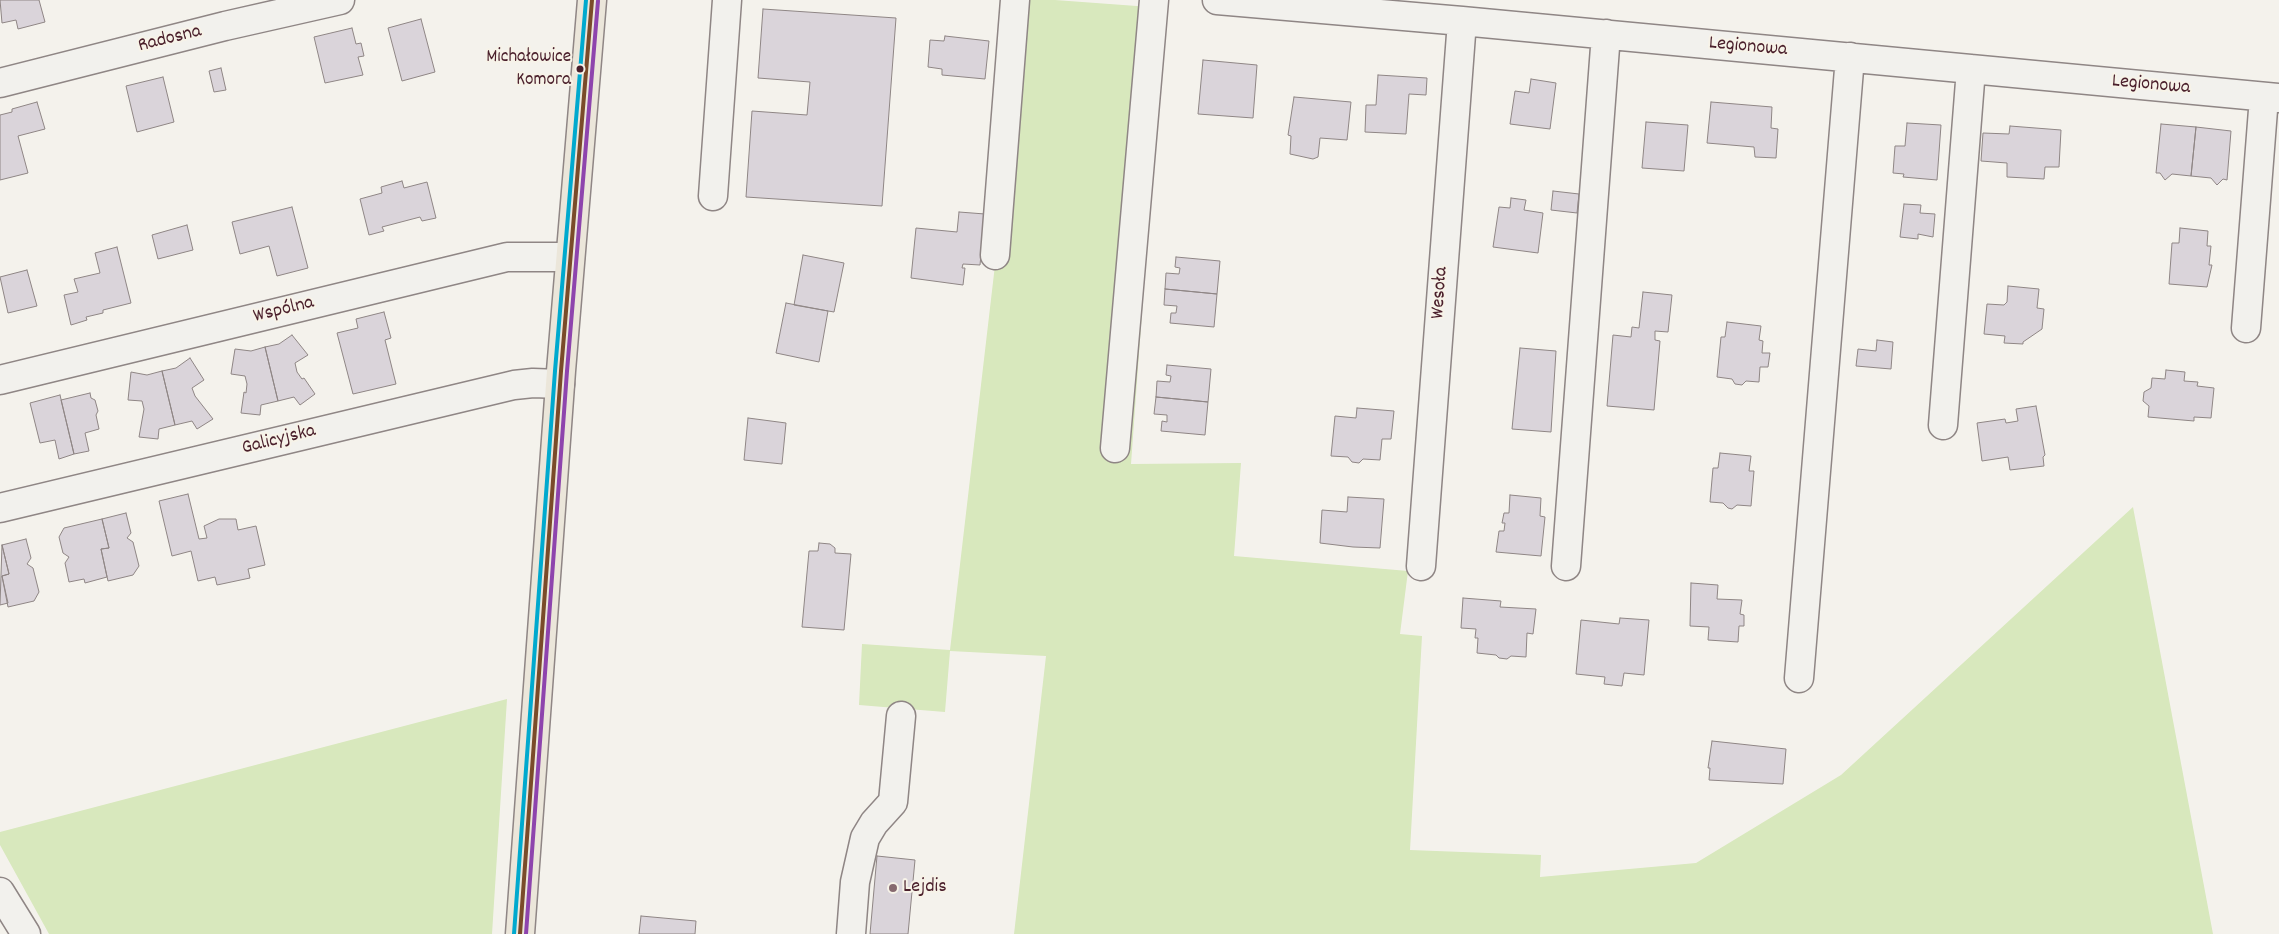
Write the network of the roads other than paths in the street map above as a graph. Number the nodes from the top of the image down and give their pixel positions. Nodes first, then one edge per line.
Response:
1 (340, 0) edge
2 (592, 0) edge
3 (727, 0) edge
4 (1015, 0) edge
5 (1154, 0) edge
6 (1217, 0) edge
7 (1462, 20) junction
8 (1606, 34) junction
9 (1850, 57) junction
10 (1970, 69) junction
11 (0, 83) edge
12 (2272, 97) edge
13 (713, 196) dead end
14 (995, 255) dead end
15 (570, 257) junction
16 (2246, 328) dead end
17 (0, 380) edge
18 (560, 384) junction
19 (1943, 425) dead end
20 (1115, 448) dead end
21 (0, 508) edge
22 (1421, 566) dead end
23 (1566, 566) dead end
24 (1799, 678) dead end
25 (901, 716) dead end
26 (0, 892) edge
27 (26, 934) edge
28 (520, 934) edge
29 (851, 934) edge

1 - 11 street, Radosna
2 - 15 main road
3 - 13 street
4 - 14 street
5 - 20 street
6 - 7 street, Legionowa
7 - 8 street, Legionowa
7 - 22 street, Wesoła
8 - 9 street, Legionowa
8 - 23 street
9 - 10 street, Legionowa
9 - 24 street
10 - 12 street, Legionowa
10 - 19 street
12 - 16 street
15 - 17 street, Wspólna
15 - 18 main road
18 - 21 street, Galicyjska
18 - 28 main road
25 - 29 street
26 - 27 street

